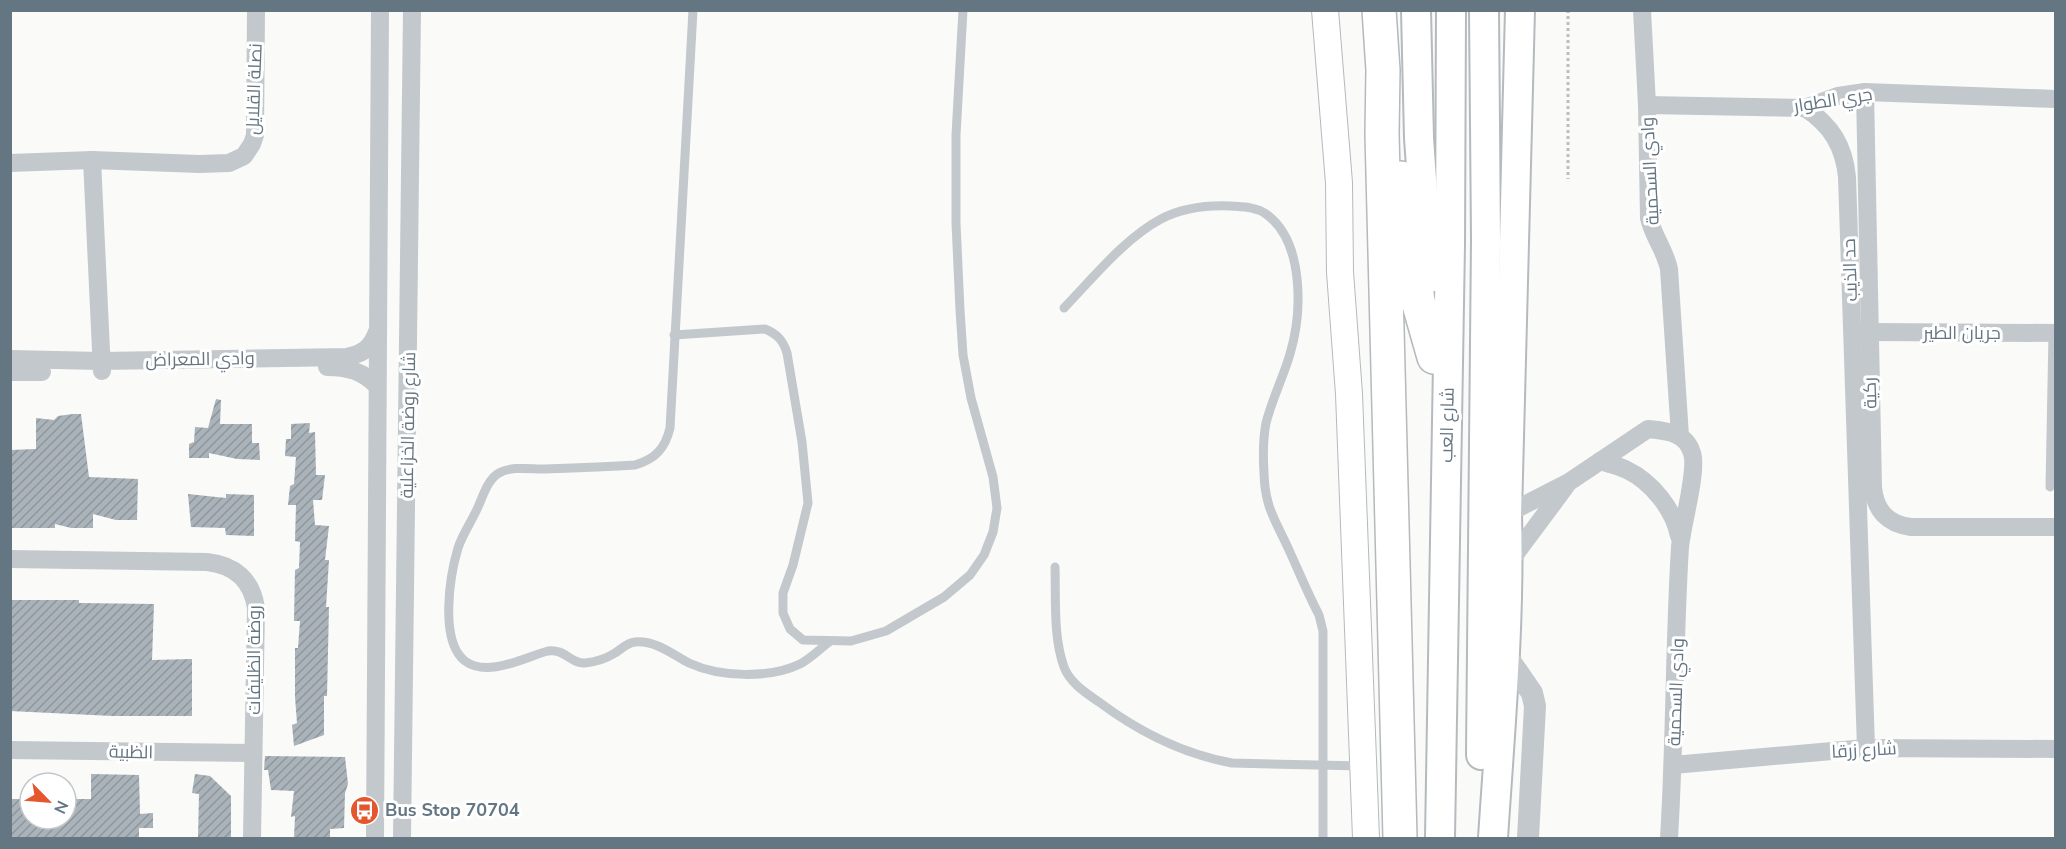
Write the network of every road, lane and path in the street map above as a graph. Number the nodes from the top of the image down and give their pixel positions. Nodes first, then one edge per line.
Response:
1 (256, 10) edge
2 (380, 10) edge
3 (412, 10) edge
4 (693, 10) edge
5 (963, 10) edge
6 (1325, 10) edge
7 (1363, 10) edge
8 (1379, 10) edge
9 (1416, 10) edge
10 (1451, 10) edge
11 (1484, 10) edge
12 (1520, 10) edge
13 (1568, 10) edge
14 (1642, 10) edge
15 (1383, 70) junction
16 (1864, 92) junction
17 (2055, 99) edge
18 (1647, 105) junction
19 (1805, 108) junction
20 (1382, 134) junction
21 (92, 160) junction
22 (10, 163) edge
23 (1568, 180) dead end
24 (1064, 308) dead end
25 (377, 332) junction
26 (1868, 332) junction
27 (2054, 333) edge
28 (674, 335) junction
29 (1434, 357) junction
30 (10, 359) edge
31 (101, 367) junction
32 (10, 372) edge
33 (377, 386) junction
34 (1447, 417) junction
35 (1680, 436) junction
36 (1864, 446) junction
37 (1600, 461) junction
38 (1569, 482) junction
39 (2050, 487) dead end
40 (1507, 514) junction
41 (2055, 527) edge
42 (1681, 545) junction
43 (10, 560) edge
44 (1508, 564) junction
45 (1055, 567) dead end
46 (829, 642) junction
47 (1505, 654) junction
48 (1866, 748) junction
49 (2055, 749) edge
50 (10, 750) edge
51 (252, 753) junction
52 (1324, 765) junction
53 (1673, 765) junction
54 (1364, 766) junction
55 (252, 838) edge
56 (375, 838) edge
57 (402, 838) edge
58 (1323, 838) edge
59 (1366, 838) edge
60 (1400, 838) edge
61 (1440, 838) edge
62 (1480, 838) edge
63 (1493, 838) edge
64 (1528, 838) edge
65 (1668, 838) edge

1 - 21 street, نصلة القلايل
2 - 25 street, شارع روضة الخزاعلية
3 - 57 street, شارع روضة الخزاعلية
4 - 28 lane
5 - 46 lane
6 - 54 main road
7 - 20 highway
8 - 15 highway
9 - 29 main road
10 - 34 main road, شارع العب
11 - 62 main road, شارع العب
12 - 40 main road
13 - 23 path
14 - 18 street, وادي السحمية
15 - 20 highway
15 - 29 highway
16 - 17 street, جري الطوار
16 - 19 street, جري الطوار
16 - 26 street, ركية
18 - 19 street, جري الطوار
18 - 35 street, وادي السحمية
19 - 36 street, حد الذيب
20 - 60 highway
21 - 22 street, نصلة القلايل
21 - 31 street
24 - 52 lane
25 - 31 street, وادي المعراض
25 - 33 street, شارع روضة الخزاعلية
26 - 27 street, جريان الطير
26 - 36 street, ركية
27 - 39 lane
28 - 46 lane
28 - 46 lane
29 - 34 main road
30 - 31 street, وادي المعراض
31 - 32 street, وادي المعراض
31 - 33 street, وادي المعراض
33 - 56 street, شارع روضة الخزاعلية
34 - 61 main road, شارع العب
35 - 37 street
35 - 42 street, وادي السحمية
36 - 41 street, ركية
36 - 48 street, حد الذيب
37 - 38 street
37 - 42 street, وادي السحمية
38 - 40 street
38 - 44 street
40 - 44 main road
42 - 53 street, وادي السحمية
43 - 51 street, روضة الظليفات
44 - 47 main road
45 - 52 lane
47 - 63 main road
47 - 64 street
48 - 49 street, شارع زرقا
48 - 53 street, شارع زرقا
50 - 51 street, الظبية
51 - 55 street, روضة الظليفات
52 - 54 lane
52 - 58 lane
53 - 65 street, وادي السحمية
54 - 59 main road

